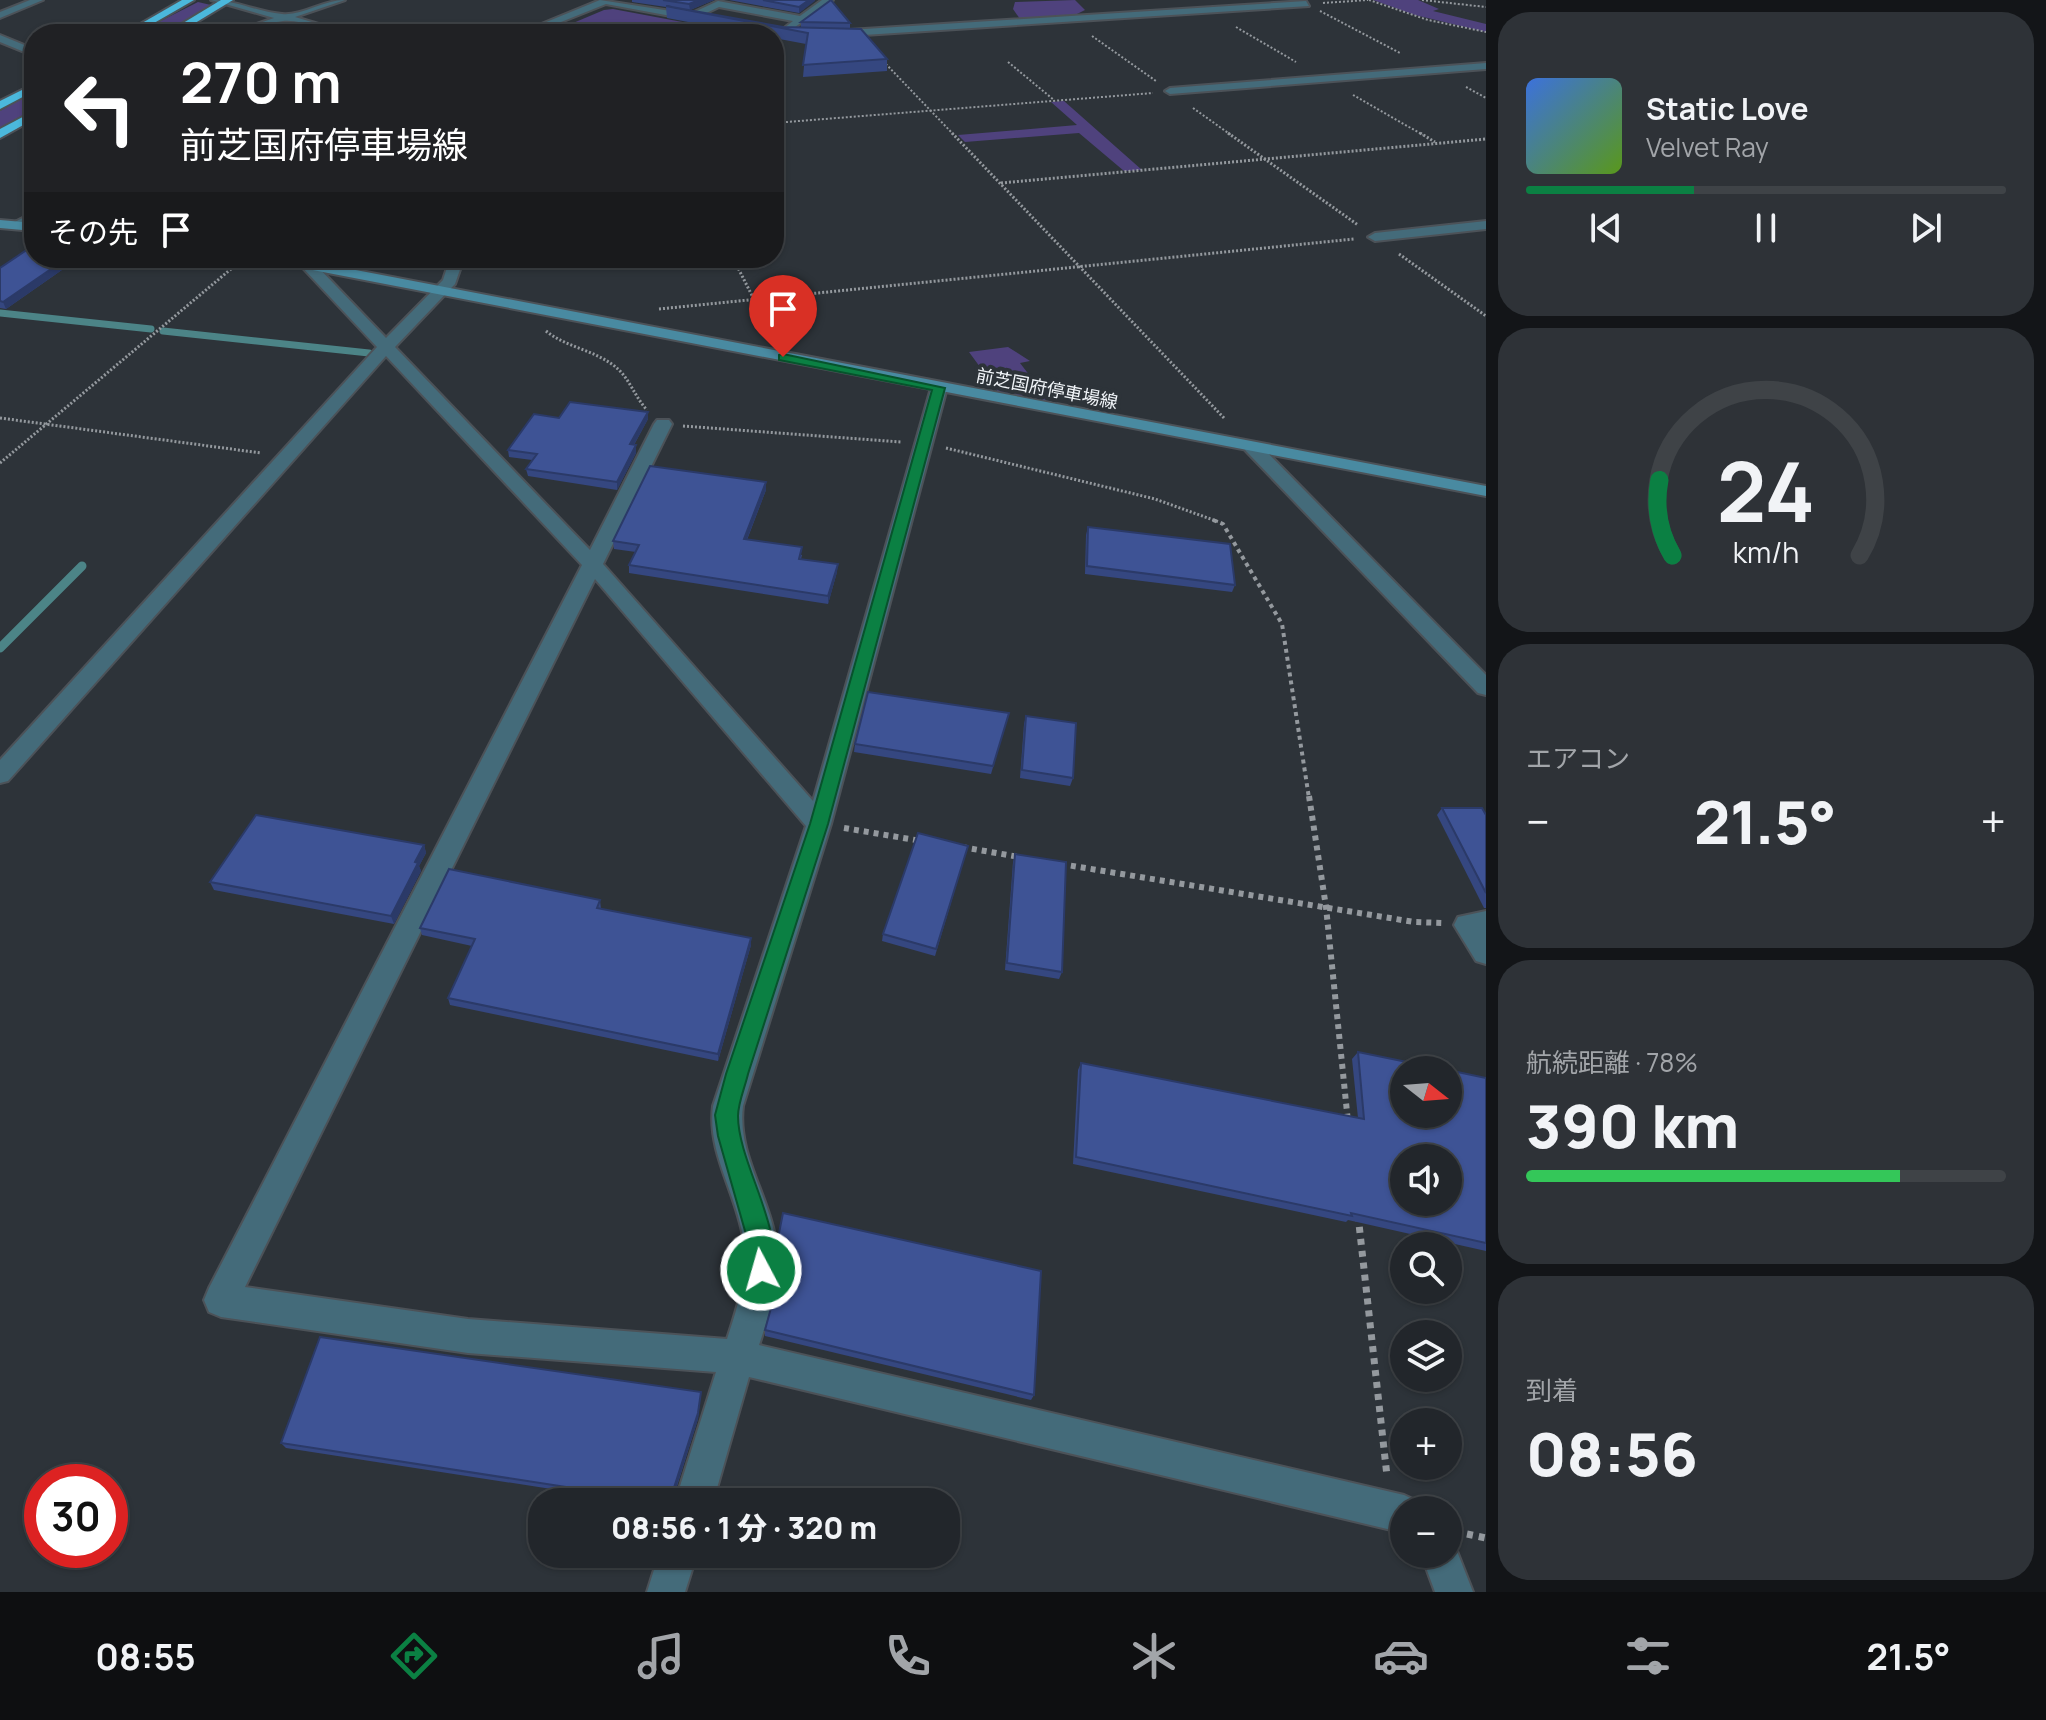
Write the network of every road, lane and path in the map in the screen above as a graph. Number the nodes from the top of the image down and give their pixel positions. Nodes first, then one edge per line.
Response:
1 (38, 0) edge
2 (189, 0) edge
3 (340, 0) edge
4 (607, 0) edge
5 (828, 0) edge
6 (1368, 0) edge
7 (1422, 0) edge
8 (223, 1) edge
9 (1306, 4) junction
10 (1486, 7) edge
11 (0, 15) edge
12 (690, 17) junction
13 (285, 18) junction
14 (800, 19) junction
15 (705, 20) edge
16 (1069, 20) junction
17 (146, 24) edge
18 (186, 24) edge
19 (266, 24) edge
20 (308, 24) edge
21 (547, 24) edge
22 (784, 32) edge
23 (1486, 32) edge
24 (784, 33) edge
25 (798, 33) edge
26 (828, 34) edge
27 (859, 35) junction
28 (0, 38) edge
29 (24, 49) edge
30 (1008, 62) dead end
31 (1486, 66) edge
32 (1434, 71) junction
33 (1170, 91) junction
34 (24, 92) edge
35 (1054, 101) junction
36 (2, 104) edge
37 (929, 111) junction
38 (24, 120) edge
39 (784, 122) edge
40 (0, 134) edge
41 (1486, 139) edge
42 (1267, 160) junction
43 (1000, 183) junction
44 (0, 224) edge
45 (1486, 225) edge
46 (24, 226) edge
47 (1375, 237) junction
48 (1076, 265) junction
49 (232, 268) edge
50 (313, 268) edge
51 (339, 268) edge
52 (454, 268) edge
53 (738, 268) edge
54 (441, 290) junction
55 (754, 300) junction
56 (529, 308) junction
57 (659, 309) dead end
58 (1486, 316) edge
59 (386, 347) junction
60 (783, 357) junction
61 (939, 388) junction
62 (0, 418) edge
63 (46, 424) junction
64 (663, 424) junction
65 (921, 443) junction
66 (1252, 447) junction
67 (288, 457) junction
68 (0, 463) edge
69 (1486, 491) edge
70 (593, 565) junction
71 (1486, 688) edge
72 (0, 775) edge
73 (819, 824) junction
74 (926, 842) edge
75 (957, 847) edge
76 (1034, 859) edge
77 (1049, 862) edge
78 (1326, 907) junction
79 (1476, 924) edge
80 (1486, 953) edge
81 (1348, 1124) edge
82 (1356, 1201) edge
83 (738, 1357) junction
84 (698, 1488) edge
85 (1395, 1496) edge
86 (1390, 1510) edge
87 (674, 1568) edge
88 (1445, 1568) edge
89 (666, 1592) edge
90 (1454, 1592) edge

1 - 11 street
2 - 17 highway
3 - 13 street
4 - 12 street
4 - 21 street
5 - 14 street
6 - 9 path
6 - 23 path
7 - 10 path
8 - 13 street
8 - 18 highway
9 - 16 street
9 - 32 path
12 - 14 street
12 - 15 street
13 - 19 street
13 - 20 street
14 - 22 street
16 - 27 street
16 - 33 path
24 - 25 street
26 - 27 street
27 - 37 path
28 - 29 street
30 - 35 path
31 - 32 street
32 - 33 street
33 - 35 path
33 - 42 path
34 - 36 highway
35 - 37 path
37 - 39 path
37 - 43 path
38 - 40 highway
41 - 42 path
42 - 43 path
42 - 47 path
43 - 48 path
44 - 46 main road
45 - 47 street
47 - 48 path
47 - 58 path
48 - 55 path
48 - 66 path
49 - 63 path
50 - 59 street
51 - 54 main road, 前芝国府停車場線
52 - 54 street
53 - 55 path
54 - 56 main road, 前芝国府停車場線
54 - 59 street
55 - 57 path
55 - 60 path
56 - 60 main road, 前芝国府停車場線
56 - 64 path
59 - 67 street
59 - 70 street
60 - 61 main road, 前芝国府停車場線
61 - 65 street
61 - 66 main road, 前芝国府停車場線
62 - 63 path
63 - 67 path
63 - 68 path
64 - 65 path
64 - 70 street
65 - 73 street
65 - 78 path
66 - 69 main road, 前芝国府停車場線
66 - 71 street
67 - 72 street
70 - 73 street
70 - 83 street
73 - 74 path
73 - 83 street
75 - 76 path
77 - 78 path
78 - 79 path
78 - 81 path
79 - 80 street
82 - 85 path
83 - 84 street
83 - 86 street
87 - 89 street
88 - 90 street

